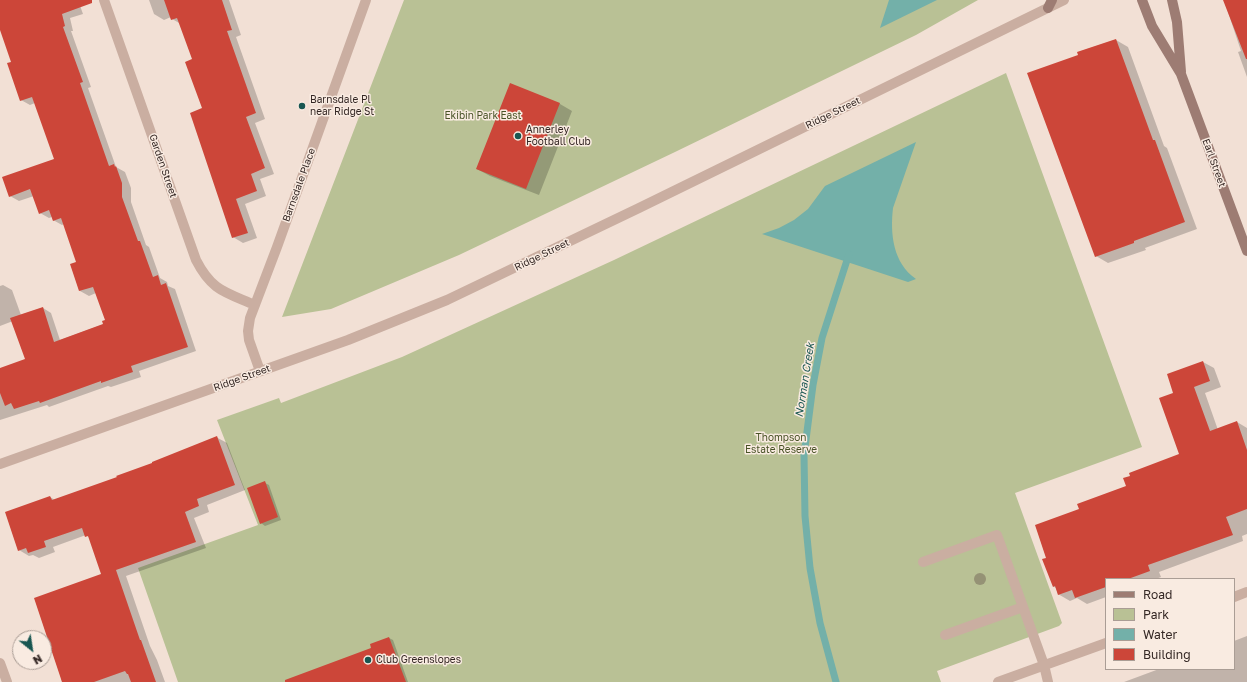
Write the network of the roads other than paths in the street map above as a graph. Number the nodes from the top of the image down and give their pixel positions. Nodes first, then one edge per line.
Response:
1 (104, 0) edge
2 (366, 0) edge
3 (1064, 0) edge
4 (1142, 0) edge
5 (1172, 0) edge
6 (1050, 4) edge
7 (1181, 74) junction
8 (1247, 252) edge
9 (255, 305) junction
10 (260, 371) junction
11 (0, 464) edge
12 (923, 562) dead end
13 (1247, 592) edge
14 (1235, 597) edge
15 (1023, 607) junction
16 (945, 635) dead end
17 (1105, 643) edge
18 (0, 663) edge
19 (1044, 665) junction
20 (7, 682) edge
21 (998, 682) edge
22 (1048, 682) edge

1 - 9 street, Garden Street
2 - 9 street, Barnsdale Place
3 - 6 street, Ridge Street
4 - 7 main road, Earl Street
5 - 7 main road, Earl Street
6 - 10 street, Ridge Street
7 - 8 main road, Earl Street
9 - 10 street, Barnsdale Place
10 - 11 street, Ridge Street
12 - 15 street
13 - 14 street
15 - 16 street
15 - 19 street
17 - 19 street
18 - 20 street
19 - 21 street
19 - 22 street

